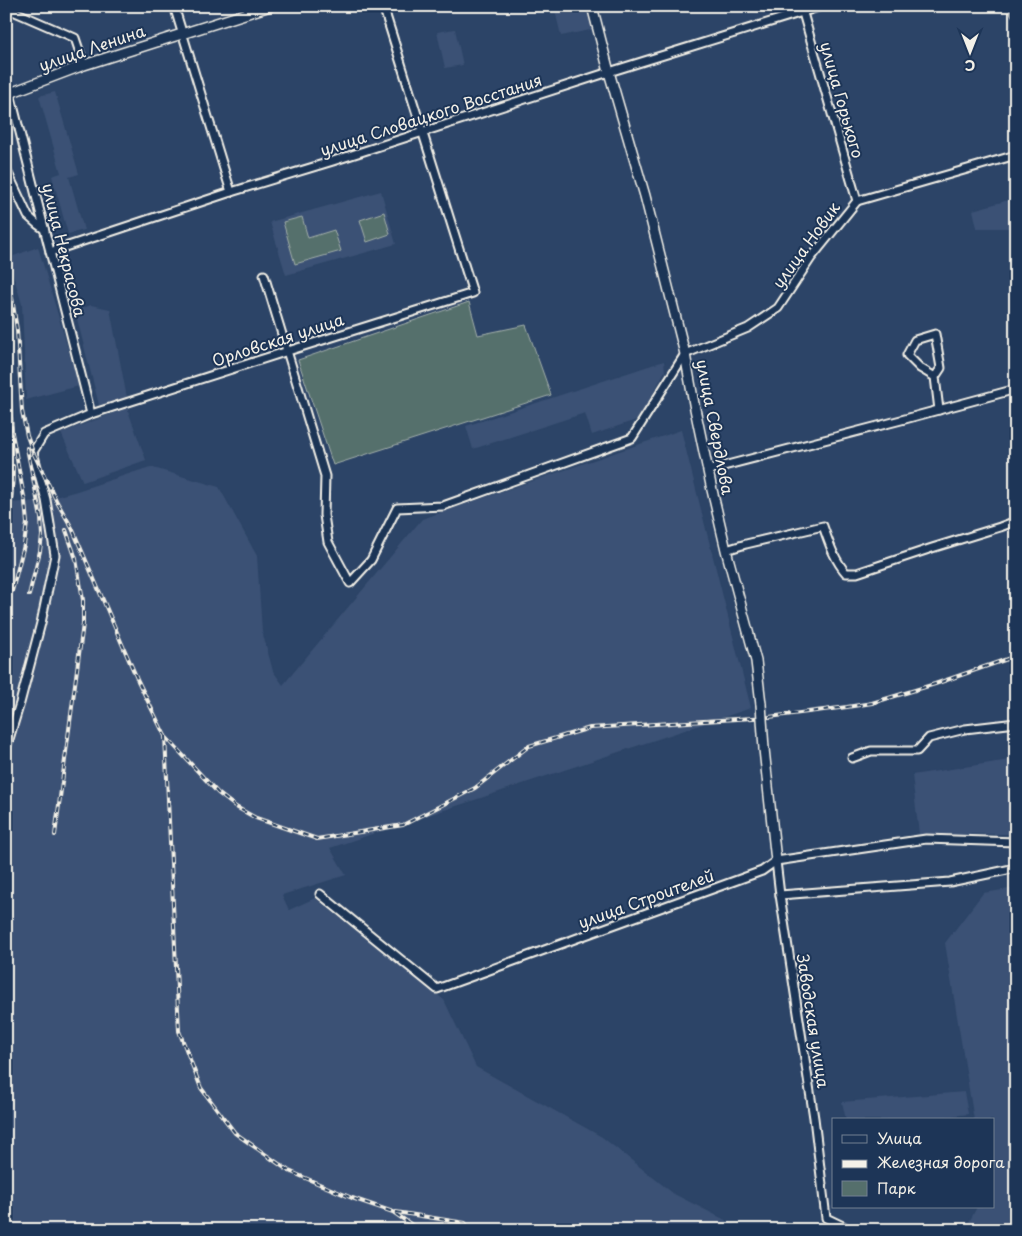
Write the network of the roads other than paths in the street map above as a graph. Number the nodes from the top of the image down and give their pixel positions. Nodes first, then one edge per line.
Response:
1 (174, 6) edge
2 (270, 6) edge
3 (383, 6) edge
4 (592, 6) edge
5 (822, 6) edge
6 (1014, 6) edge
7 (6, 8) edge
8 (802, 9) edge
9 (1016, 13) edge
10 (184, 34) junction
11 (84, 65) junction
12 (609, 72) junction
13 (10, 93) joint
14 (423, 132) junction
15 (1016, 155) edge
16 (6, 169) edge
17 (231, 192) junction
18 (857, 201) junction
19 (44, 229) junction
20 (50, 252) junction
21 (264, 275) dead end
22 (288, 351) junction
23 (685, 354) junction
24 (935, 377) junction
25 (1016, 389) edge
26 (939, 410) junction
27 (91, 414) junction
28 (708, 470) junction
29 (1016, 521) edge
30 (726, 550) junction
31 (1016, 722) edge
32 (6, 749) edge
33 (852, 758) dead end
34 (1016, 842) edge
35 (776, 861) junction
36 (1016, 868) edge
37 (320, 894) dead end
38 (780, 894) junction
39 (851, 1230) edge

1 - 10 street
2 - 10 main road, улица Ленина
3 - 14 street
4 - 12 main road, улица Свердлова
5 - 8 street, улица Словацкого Восстания
6 - 9 street
7 - 11 street
8 - 12 street, улица Словацкого Восстания
8 - 18 street, улица Горького
10 - 11 main road, улица Ленина
10 - 17 street
11 - 13 main road, улица Ленина
12 - 14 street, улица Словацкого Восстания
12 - 23 main road, улица Свердлова
13 - 19 street, улица Некрасова
14 - 17 street, улица Словацкого Восстания
14 - 22 street, Орловская улица
15 - 18 street, улица Новик
16 - 19 street
17 - 20 street, улица Словацкого Восстания
18 - 23 street, улица Новик
19 - 20 street, улица Некрасова
20 - 27 street, улица Некрасова
21 - 22 street
22 - 23 street
22 - 27 street, Орловская улица
23 - 28 main road, улица Свердлова
24 - 24 street
24 - 26 street
25 - 26 street
26 - 28 street
27 - 32 street, Орловская улица
28 - 30 main road, улица Свердлова
29 - 30 street
30 - 35 main road, улица Свердлова, bridge
31 - 33 street
34 - 35 street, улица Строителей
35 - 37 street, улица Строителей
35 - 38 street, Заводская улица
36 - 38 street
38 - 39 street, Заводская улица

